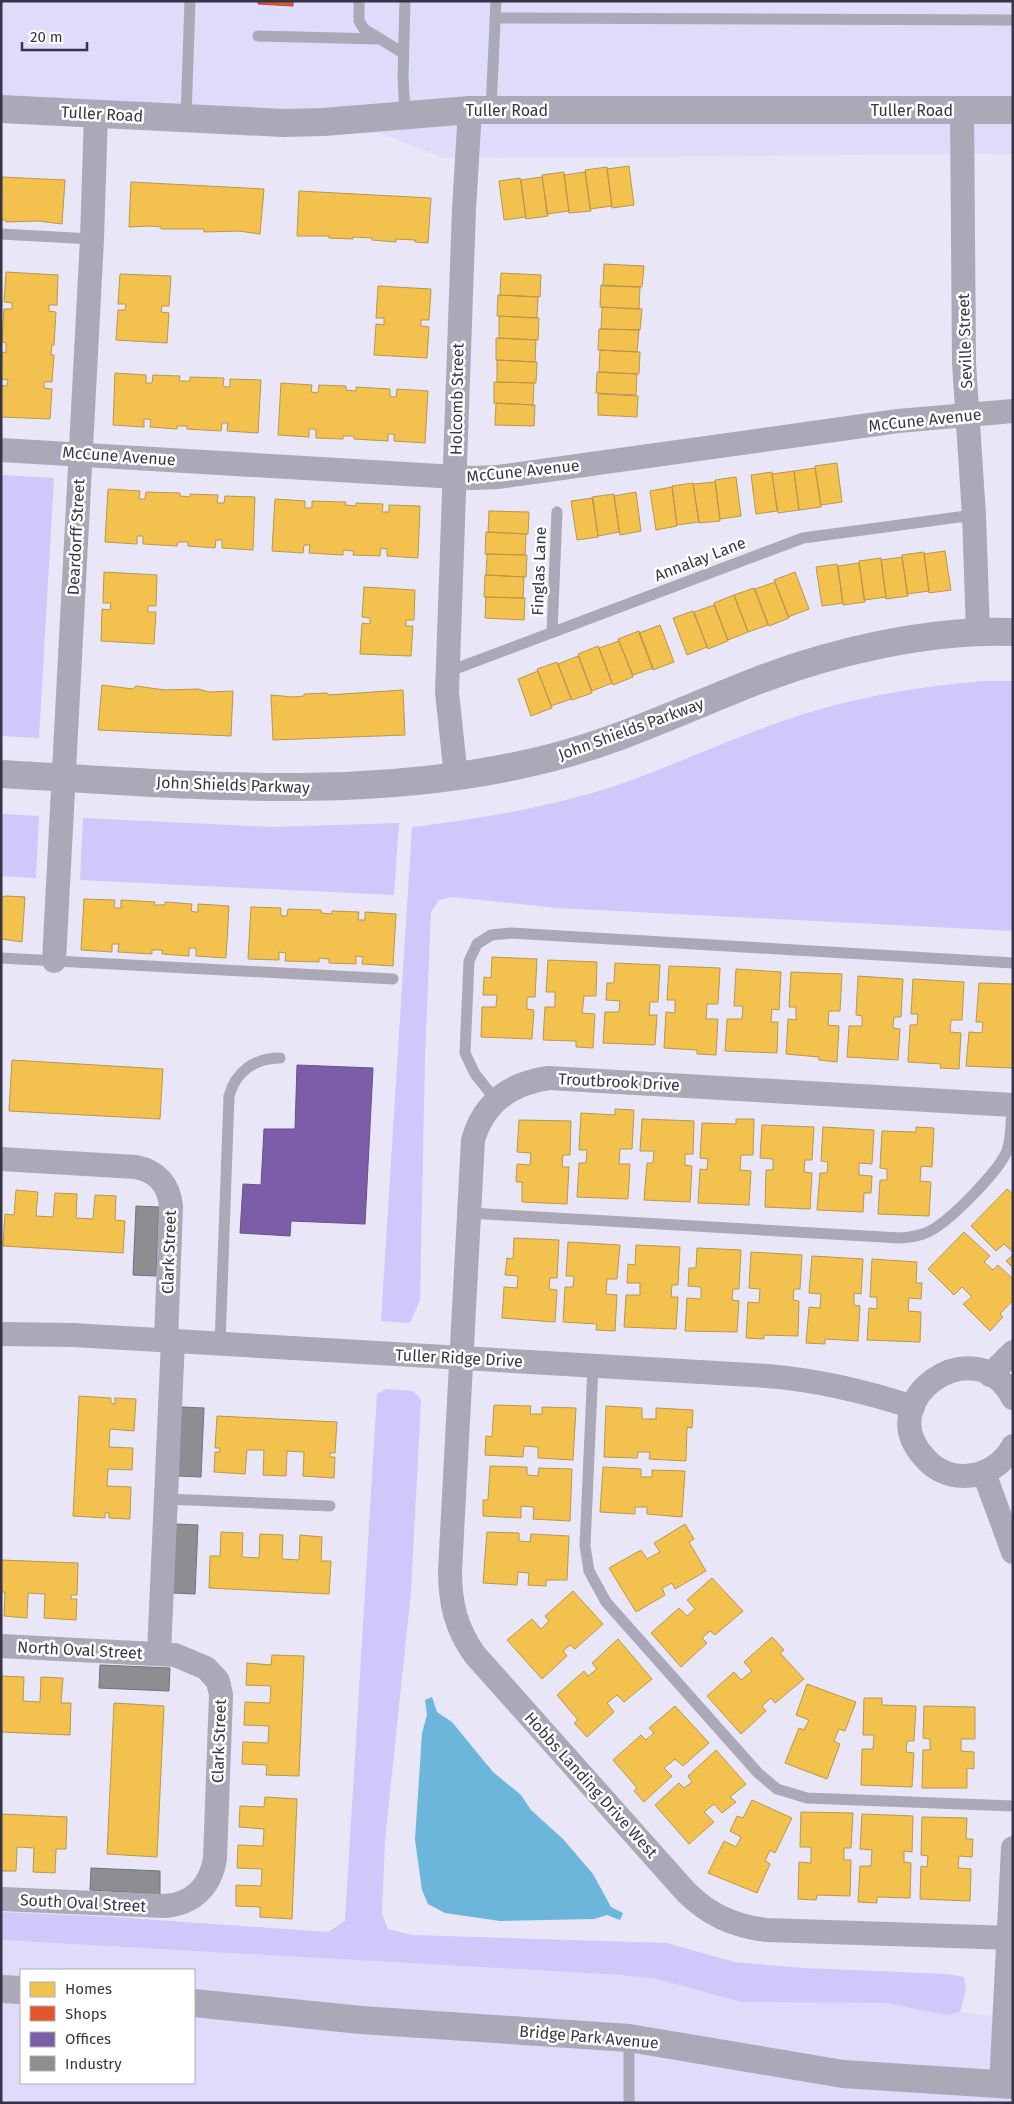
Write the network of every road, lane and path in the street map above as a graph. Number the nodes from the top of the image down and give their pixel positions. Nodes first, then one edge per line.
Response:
1 (190, 1) edge
2 (359, 1) edge
3 (405, 1) edge
4 (496, 1) edge
5 (495, 18) junction
6 (1013, 20) edge
7 (258, 36) dead end
8 (380, 39) junction
9 (403, 53) junction
10 (1, 109) edge
11 (480, 110) junction
12 (962, 110) junction
13 (1013, 110) edge
14 (96, 113) junction
15 (405, 115) junction
16 (186, 118) junction
17 (1, 234) edge
18 (92, 239) junction
19 (1013, 411) edge
20 (968, 415) junction
21 (1, 450) edge
22 (81, 454) junction
23 (456, 478) junction
24 (557, 512) dead end
25 (974, 515) junction
26 (552, 632) junction
27 (978, 632) junction
28 (1013, 632) edge
29 (447, 672) junction
30 (1, 774) edge
31 (63, 778) junction
32 (456, 778) junction
33 (1, 958) edge
34 (54, 961) junction
35 (1013, 963) edge
36 (393, 979) dead end
37 (280, 1058) dead end
38 (496, 1100) junction
39 (1012, 1105) edge
40 (1, 1159) edge
41 (469, 1213) junction
42 (1, 1334) edge
43 (170, 1341) junction
44 (220, 1344) junction
45 (1013, 1352) edge
46 (461, 1358) junction
47 (593, 1366) junction
48 (990, 1375) junction
49 (1013, 1398) edge
50 (913, 1406) junction
51 (1013, 1446) edge
52 (984, 1473) junction
53 (166, 1499) junction
54 (330, 1506) dead end
55 (1013, 1552) edge
56 (1, 1646) edge
57 (159, 1653) junction
58 (1013, 1806) edge
59 (1013, 1848) edge
60 (1, 1899) edge
61 (165, 1906) joint
62 (1011, 1937) edge
63 (1, 1989) edge
64 (20, 1990) edge
65 (195, 2003) edge
66 (629, 2038) junction
67 (1005, 2091) edge
68 (629, 2103) edge

1 - 16 lane
2 - 8 lane
3 - 9 lane
4 - 5 lane
5 - 6 lane
5 - 11 lane
7 - 8 lane
8 - 9 lane
9 - 15 lane
10 - 14 street, Tuller Road
11 - 12 street, Tuller Road
11 - 15 street, Tuller Road
11 - 23 street, Holcomb Street
12 - 13 street, Tuller Road
12 - 20 street, Seville Street
14 - 16 street, Tuller Road
14 - 18 street, Deardorff Street
15 - 16 street, Tuller Road
17 - 18 lane
18 - 22 street, Deardorff Street
19 - 20 street, McCune Avenue
20 - 23 street, McCune Avenue
20 - 25 street, Seville Street
21 - 22 street, McCune Avenue
22 - 23 street, McCune Avenue
22 - 31 street, Deardorff Street
23 - 29 street, Holcomb Street
24 - 26 lane, Finglas Lane
25 - 26 lane, Annalay Lane
25 - 27 street, Seville Street
26 - 29 lane, Annalay Lane
27 - 28 street, John Shields Parkway
27 - 32 street, John Shields Parkway
29 - 32 street, Holcomb Street
30 - 31 street, John Shields Parkway
31 - 32 street, John Shields Parkway
31 - 34 street, Deardorff Street
33 - 34 lane
34 - 36 lane
35 - 38 lane
37 - 44 lane
38 - 39 street, Troutbrook Drive
38 - 41 street, Troutbrook Drive
39 - 41 lane
40 - 43 street, Clark Street
41 - 46 street, Troutbrook Drive
42 - 43 street, Tuller Ridge Drive
43 - 44 street, Tuller Ridge Drive
43 - 53 street, Clark Street
44 - 46 street, Tuller Ridge Drive
45 - 48 street
46 - 47 street, Tuller Ridge Drive
46 - 62 street, Hobbs Landing Drive West
47 - 50 street, Tuller Ridge Drive
47 - 58 lane
48 - 49 street
48 - 50 street
50 - 52 street
51 - 52 street
52 - 55 street
53 - 54 lane
53 - 57 street, Clark Street
56 - 57 street, North Oval Street
57 - 61 street, Clark Street
59 - 62 street
60 - 61 street, South Oval Street
62 - 67 street
63 - 64 street
65 - 66 street, Bridge Park Avenue
66 - 67 street, Bridge Park Avenue
66 - 68 lane

